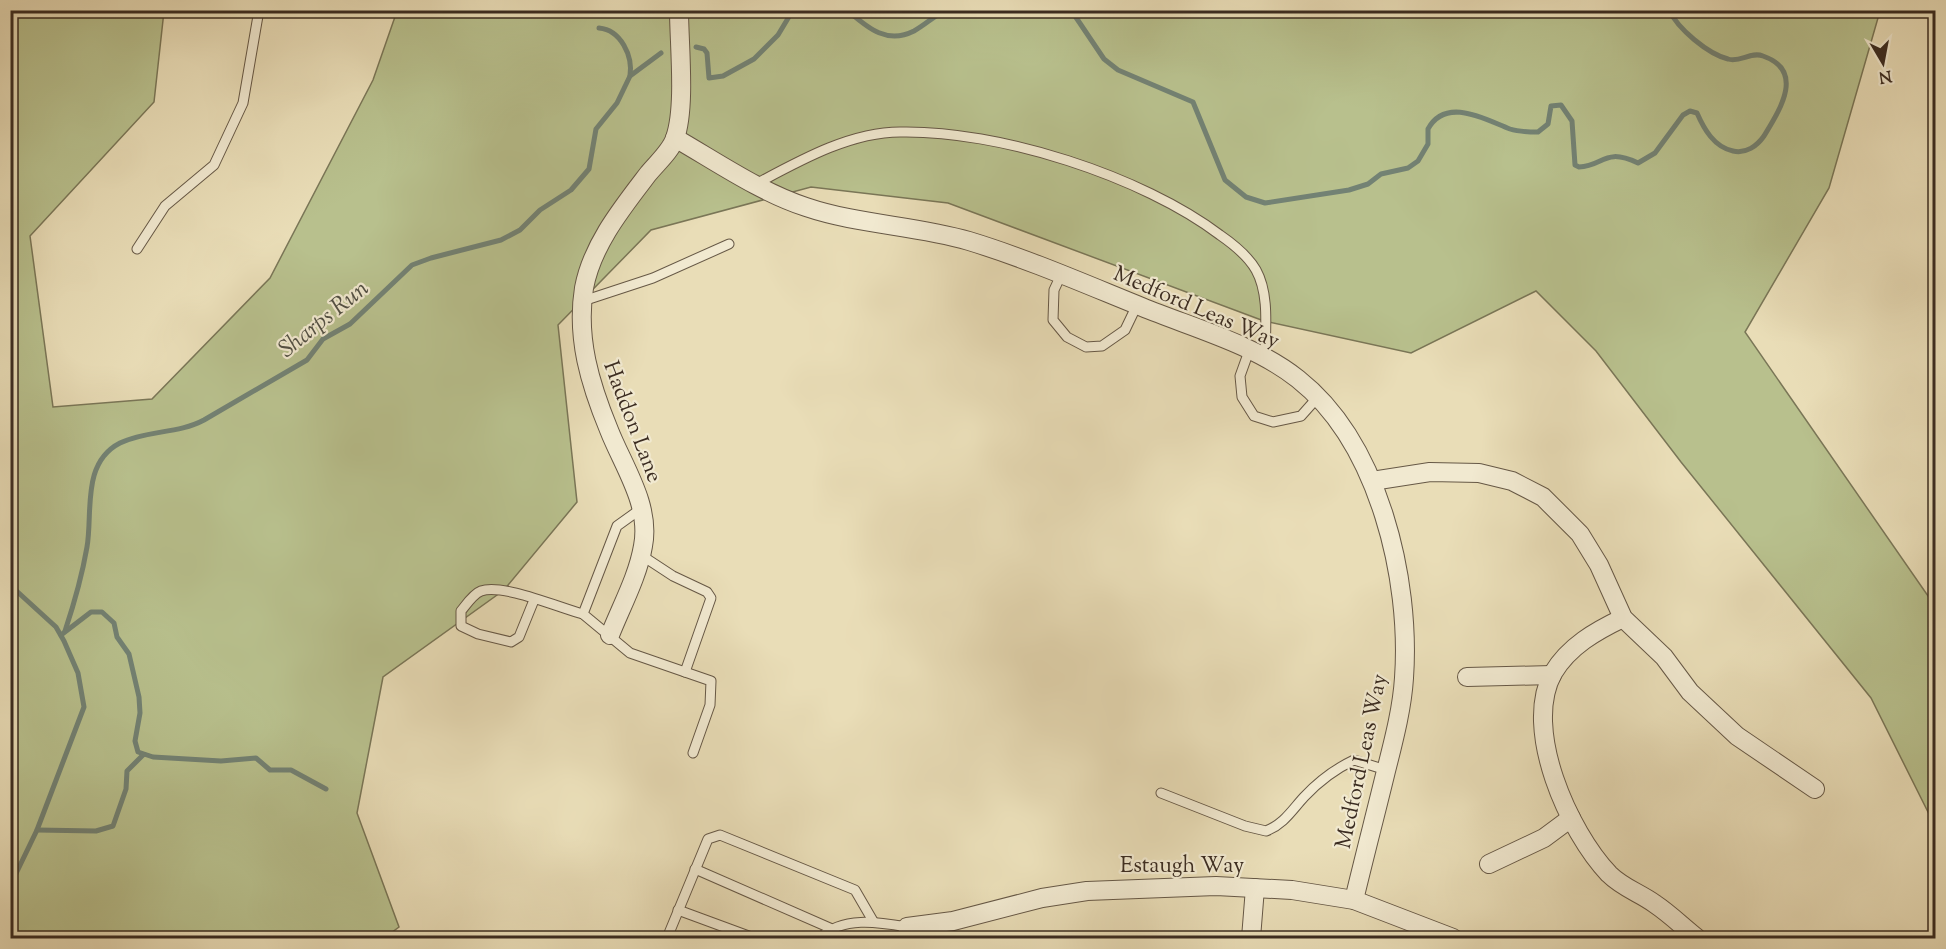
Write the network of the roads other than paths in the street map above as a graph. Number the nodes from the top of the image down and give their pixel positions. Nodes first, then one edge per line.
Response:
1 (259, 10) edge
2 (679, 10) edge
3 (675, 138) junction
4 (756, 184) junction
5 (729, 244) dead end
6 (137, 249) dead end
7 (1061, 275) junction
8 (583, 302) junction
9 (1137, 305) junction
10 (1257, 355) junction
11 (1317, 398) junction
12 (1372, 481) junction
13 (642, 508) junction
14 (640, 554) junction
15 (534, 600) junction
16 (583, 614) junction
17 (1623, 618) junction
18 (610, 635) junction
19 (685, 672) junction
20 (1552, 675) junction
21 (1467, 677) dead end
22 (693, 753) dead end
23 (1386, 770) junction
24 (1815, 789) dead end
25 (1161, 793) dead end
26 (1571, 818) junction
27 (1490, 864) dead end
28 (695, 869) junction
29 (1254, 888) junction
30 (1354, 900) junction
31 (678, 910) junction
32 (873, 921) junction
33 (907, 927) joint
34 (830, 928) junction
35 (667, 939) edge
36 (754, 939) edge
37 (820, 939) edge
38 (1251, 939) edge
39 (1453, 939) edge
40 (1697, 939) edge

1 - 6 lane
2 - 3 street
3 - 4 street, Medford Leas Way
3 - 8 street, Haddon Lane
4 - 7 street, Medford Leas Way
4 - 10 lane
5 - 8 lane
7 - 9 street, Medford Leas Way
7 - 9 lane
8 - 13 street, Haddon Lane
9 - 10 street, Medford Leas Way
10 - 11 street, Medford Leas Way
10 - 11 lane
11 - 12 street, Medford Leas Way
12 - 17 street
12 - 23 street, Medford Leas Way
13 - 14 street, Haddon Lane
13 - 16 lane
14 - 18 street, Haddon Lane
14 - 19 lane
15 - 15 lane
15 - 16 lane
16 - 18 lane
17 - 20 street
17 - 24 street
18 - 19 lane
19 - 22 lane
20 - 21 street
20 - 26 street
23 - 25 lane
23 - 30 street, Medford Leas Way
26 - 27 street
26 - 40 street
28 - 31 lane
28 - 32 lane
28 - 34 lane
29 - 30 street, Estaugh Way
29 - 33 street, Estaugh Way
29 - 38 street
30 - 39 street, Estaugh Way
31 - 35 lane
31 - 36 lane
32 - 33 lane
32 - 34 lane
34 - 37 lane

